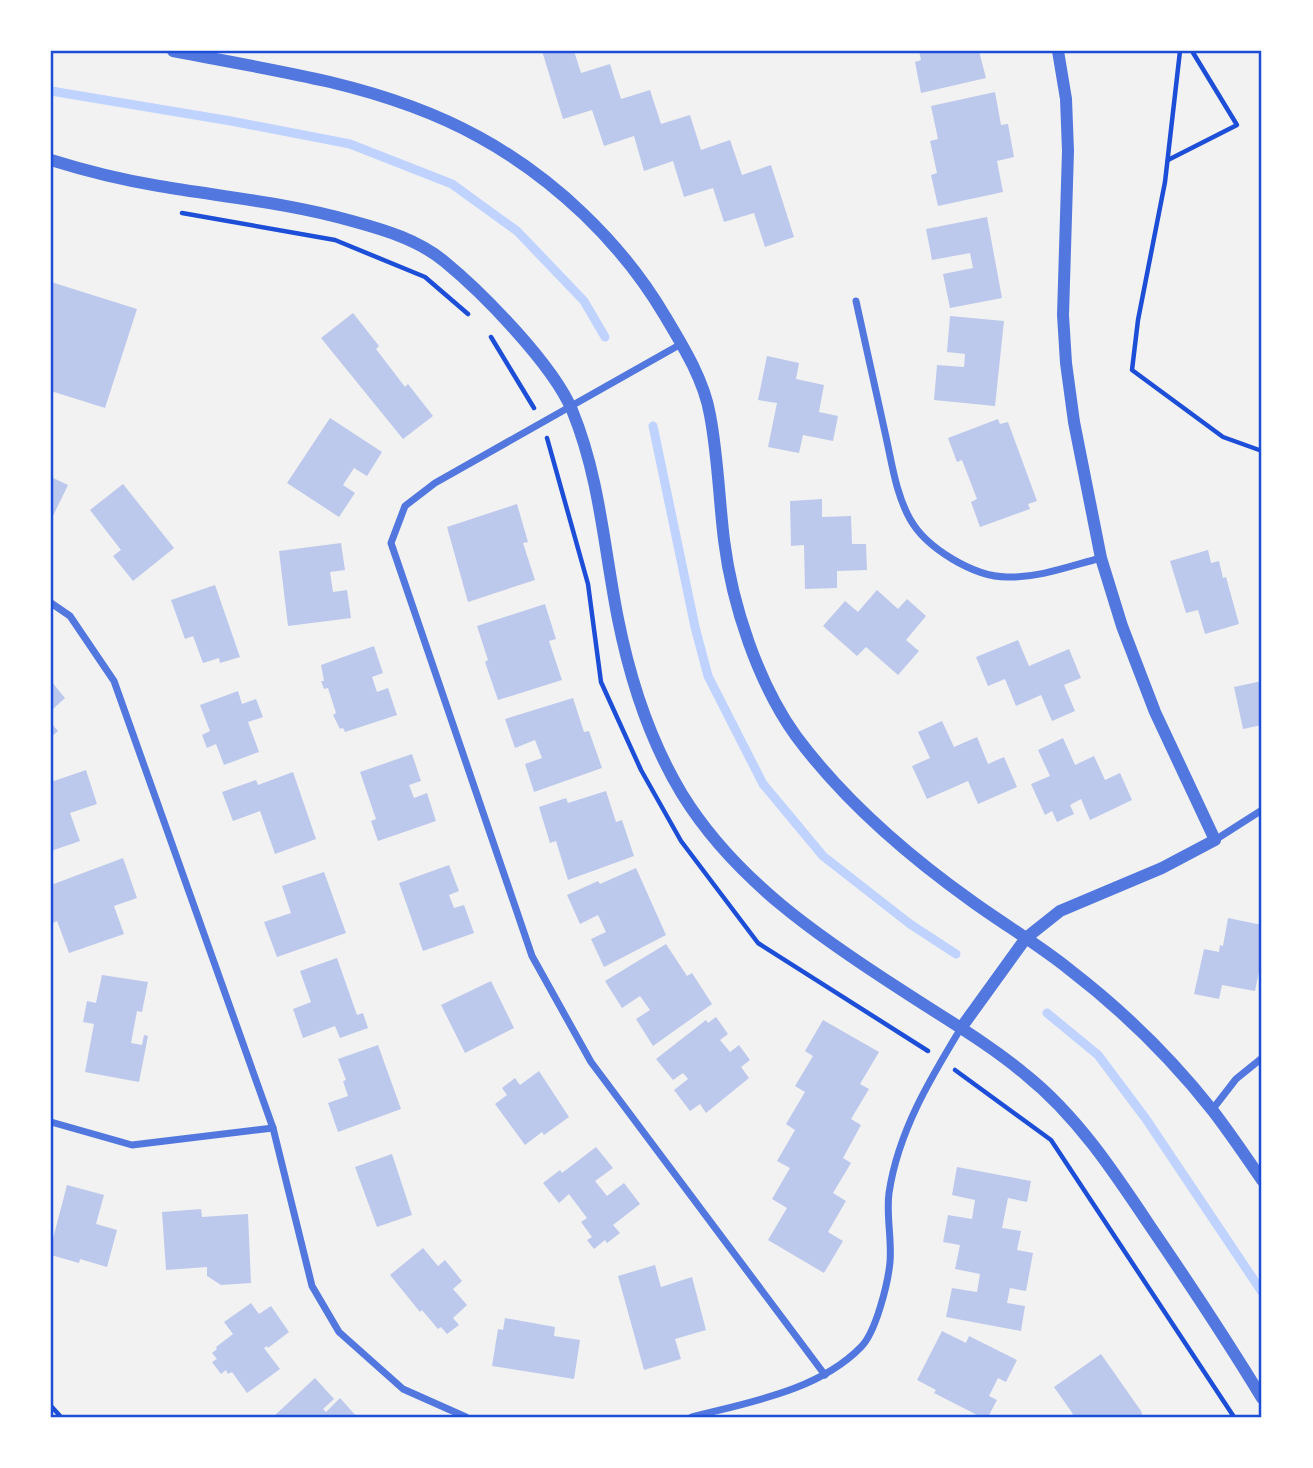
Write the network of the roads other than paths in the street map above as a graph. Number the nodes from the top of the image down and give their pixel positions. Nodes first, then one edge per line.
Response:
1 (173, 51) edge
2 (1058, 51) edge
3 (51, 160) edge
4 (856, 301) dead end
5 (681, 344) junction
6 (571, 407) junction
7 (1101, 558) junction
8 (51, 603) edge
9 (1262, 810) edge
10 (1215, 840) junction
11 (1026, 938) junction
12 (961, 1028) junction
13 (1262, 1058) edge
14 (1212, 1110) junction
15 (51, 1122) edge
16 (273, 1128) junction
17 (1262, 1180) edge
18 (825, 1375) junction
19 (1262, 1398) edge
20 (466, 1417) edge
21 (692, 1417) edge

1 - 5 street
2 - 7 street
3 - 6 street
4 - 7 street
5 - 6 street
5 - 11 street
6 - 12 street
6 - 18 street
7 - 10 street
8 - 16 street
9 - 10 street
10 - 11 street
11 - 12 street
11 - 14 street
12 - 18 street
12 - 19 street
13 - 14 street
14 - 17 street
15 - 16 street
16 - 20 street
18 - 21 street

